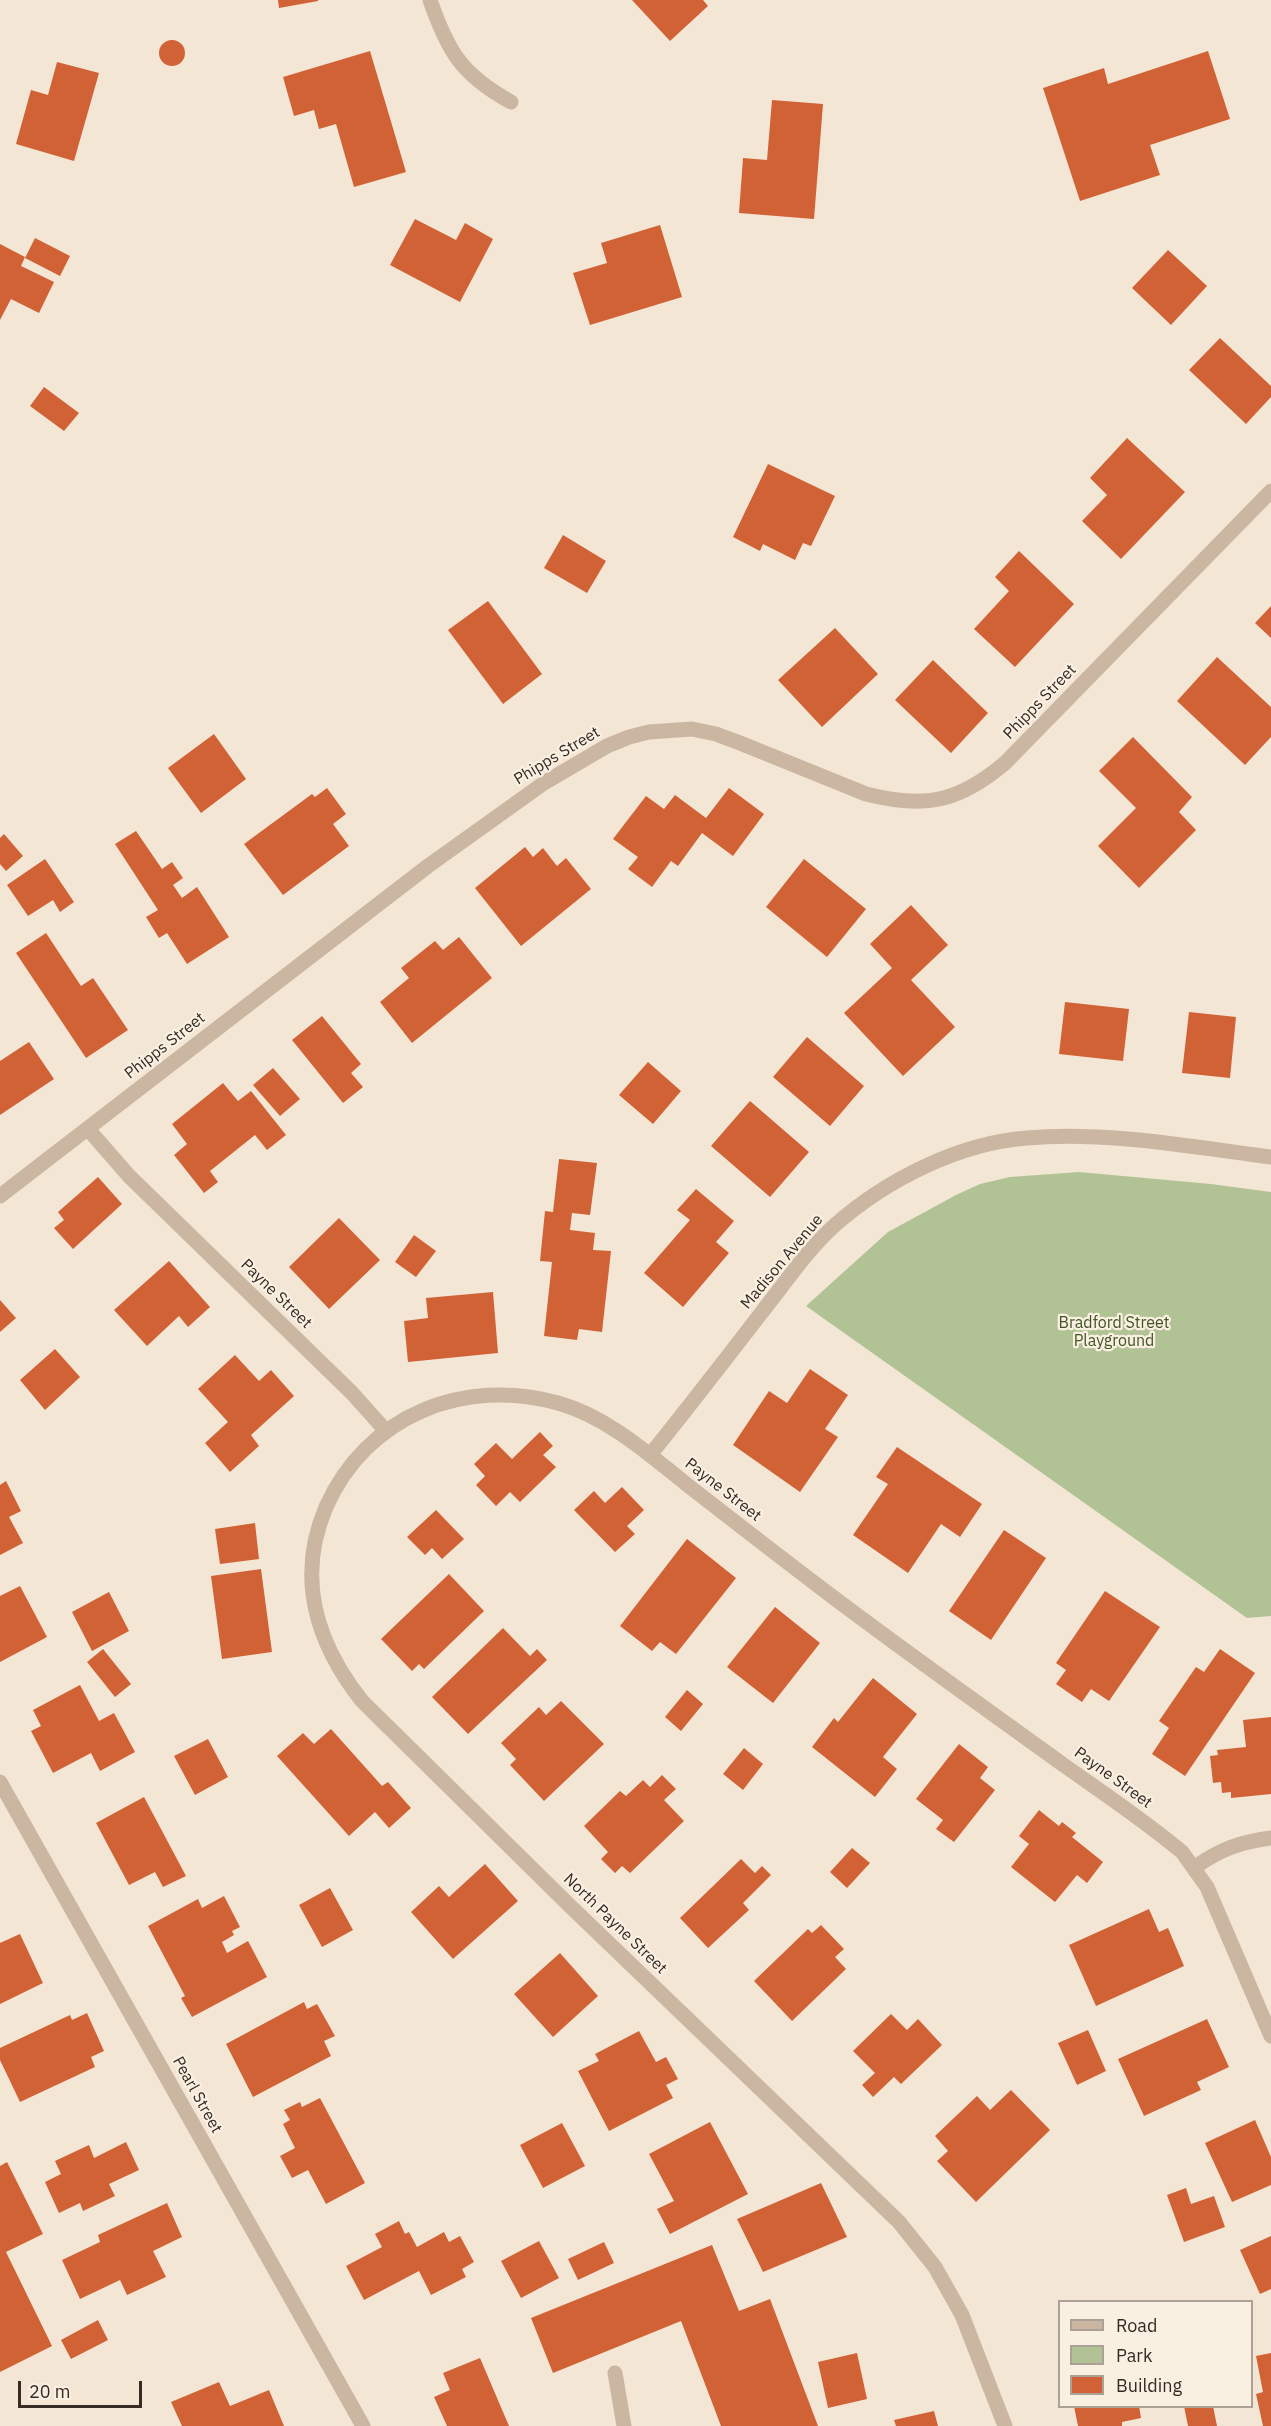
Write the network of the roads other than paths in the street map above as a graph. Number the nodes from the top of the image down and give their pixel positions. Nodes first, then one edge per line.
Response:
1 (430, 0) edge
2 (511, 102) dead end
3 (1271, 491) edge
4 (88, 1129) junction
5 (1271, 1157) edge
6 (0, 1196) edge
7 (386, 1431) junction
8 (650, 1455) junction
9 (0, 1782) edge
10 (1271, 1838) edge
11 (1195, 1867) junction
12 (1271, 2036) edge
13 (615, 2373) dead end
14 (363, 2426) edge
15 (624, 2426) edge
16 (1005, 2426) edge

1 - 2 street
3 - 4 street, Phipps Street
4 - 6 street, Phipps Street
4 - 7 street, Payne Street
5 - 8 street, Madison Avenue
7 - 8 street, Payne Street
7 - 16 street, North Payne Street
8 - 11 street, Payne Street
9 - 14 street, Pearl Street
10 - 11 street
11 - 12 street, Payne Street
13 - 15 street

